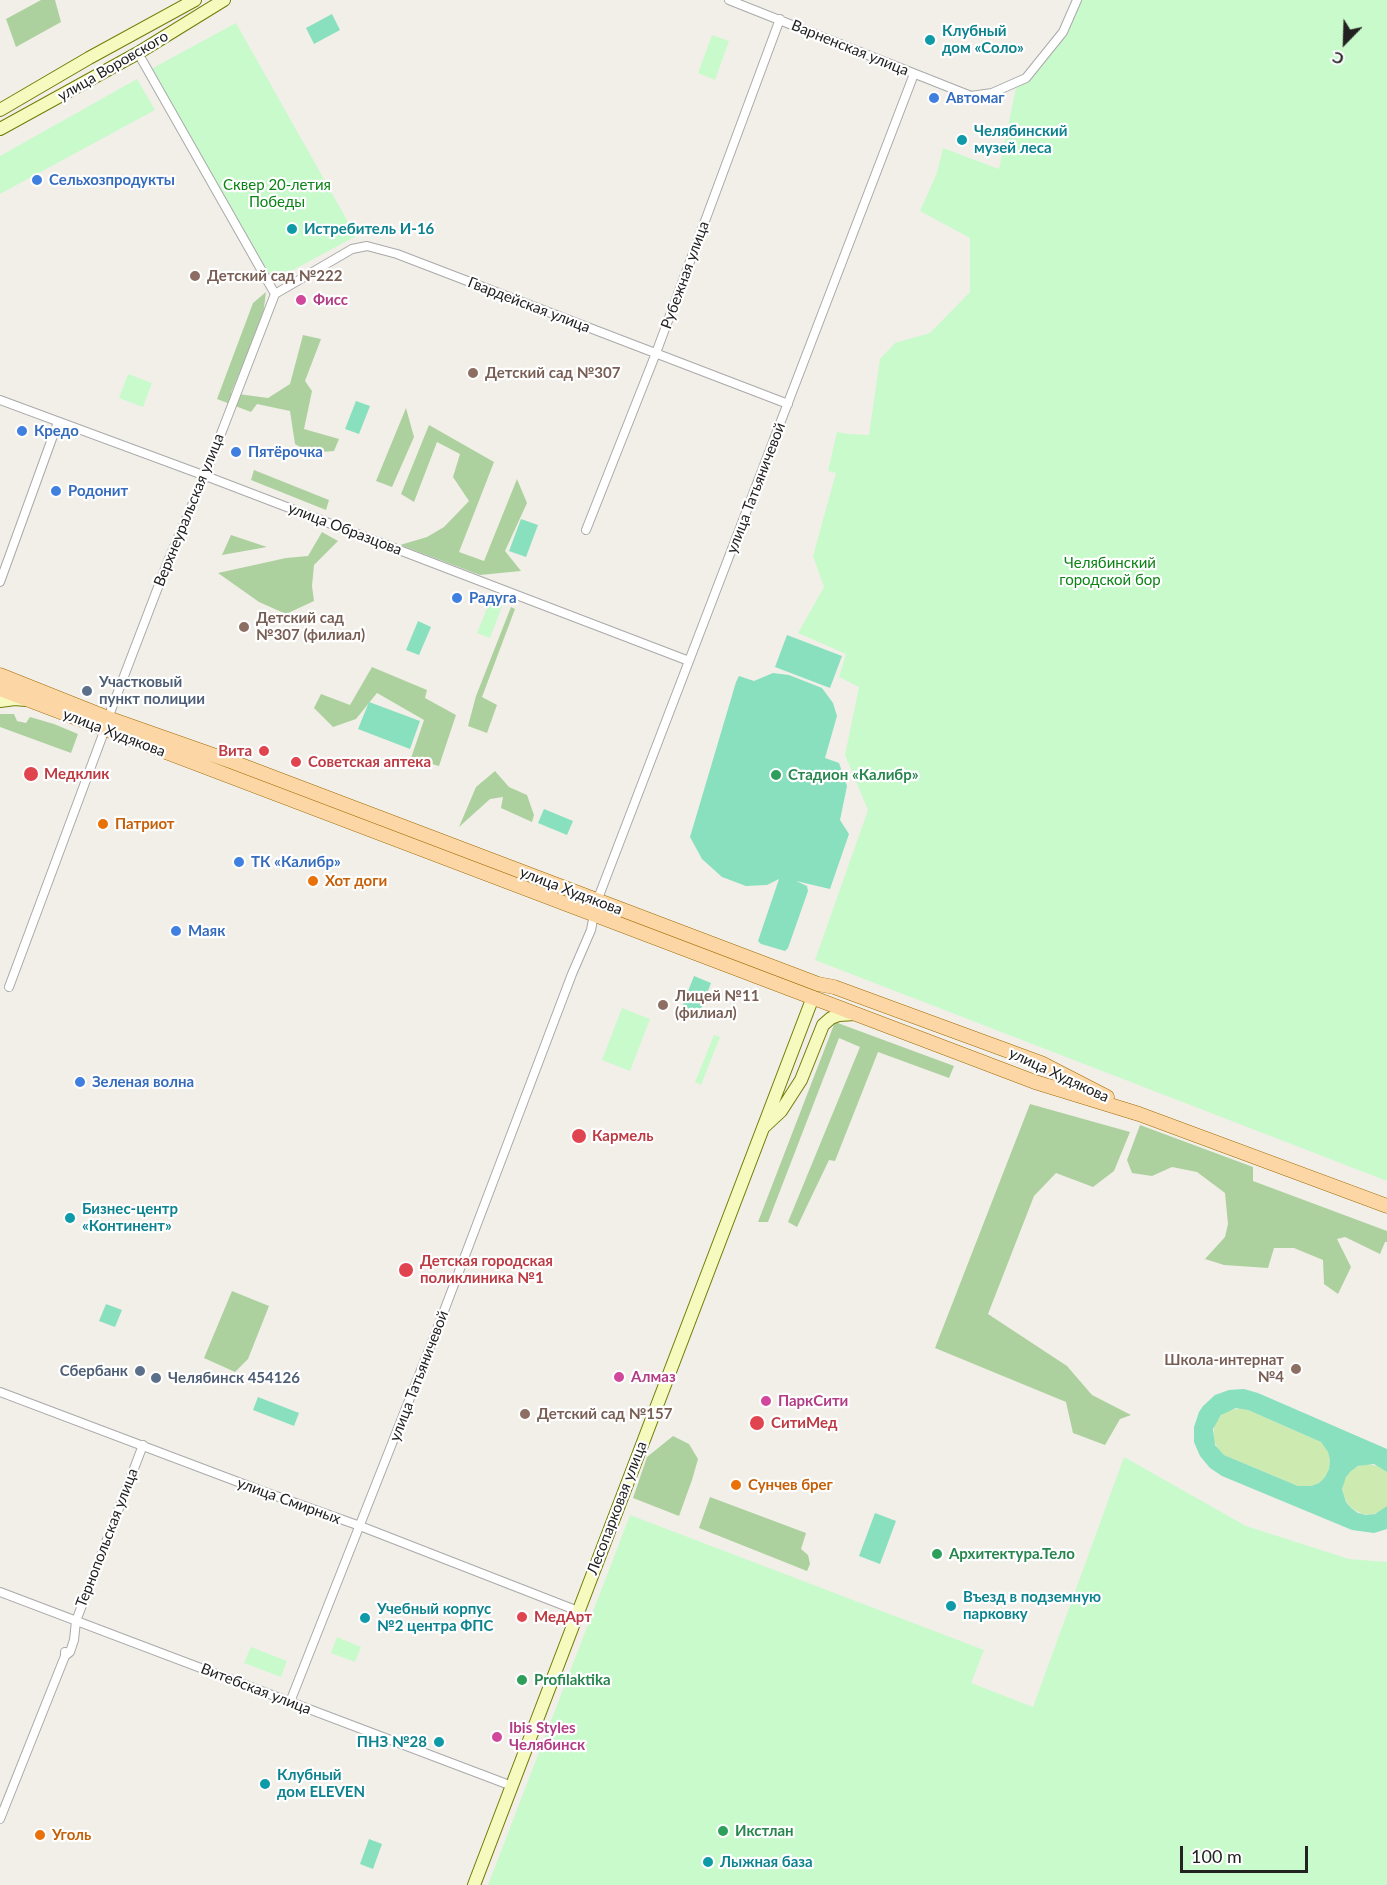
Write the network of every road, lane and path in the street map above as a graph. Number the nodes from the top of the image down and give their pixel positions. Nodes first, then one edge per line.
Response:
1 (195, 0) edge
2 (224, 0) edge
3 (729, 0) edge
4 (1077, 0) edge
5 (780, 19) junction
6 (138, 53) junction
7 (914, 74) junction
8 (0, 110) edge
9 (0, 129) edge
10 (275, 294) junction
11 (656, 353) junction
12 (0, 399) edge
13 (788, 404) junction
14 (58, 422) junction
15 (205, 475) junction
16 (586, 530) dead end
17 (0, 582) edge
18 (689, 661) junction
19 (0, 675) edge
20 (0, 689) edge
21 (28, 700) junction
22 (0, 701) edge
23 (106, 724) junction
24 (596, 908) junction
25 (9, 987) dead end
26 (815, 991) junction
27 (859, 1014) junction
28 (1139, 1114) junction
29 (762, 1129) junction
30 (1387, 1206) edge
31 (0, 1392) edge
32 (143, 1445) junction
33 (360, 1526) junction
34 (0, 1592) edge
35 (578, 1611) junction
36 (76, 1621) junction
37 (290, 1702) junction
38 (512, 1786) junction
39 (0, 1819) edge
40 (474, 1885) edge

1 - 8 main road, улица Воровского
2 - 6 main road, улица Воровского
3 - 5 street, Варненская улица
4 - 7 street, Варненская улица
5 - 7 street, Варненская улица
5 - 11 street, Рубежная улица
6 - 9 main road, улица Воровского
6 - 10 street
7 - 13 street, улица Татьяничевой
10 - 11 street, Гвардейская улица
10 - 15 street, Верхнеуральская улица
11 - 13 street, Гвардейская улица
11 - 16 street, Рубежная улица
12 - 14 street, улица Образцова
13 - 18 street, улица Татьяничевой
14 - 15 street, улица Образцова
14 - 17 street
15 - 18 street, улица Образцова
15 - 23 street, Верхнеуральская улица
18 - 24 street, улица Татьяничевой
19 - 23 main road, улица Худякова
20 - 21 main road, улица Худякова
21 - 22 main road
21 - 23 main road, улица Худякова
23 - 24 main road, улица Худякова
23 - 25 street, Верхнеуральская улица
24 - 26 main road, улица Худякова
24 - 33 street, улица Татьяничевой
26 - 27 main road, улица Худякова
26 - 28 main road, улица Худякова
26 - 29 main road, Лесопарковая улица
27 - 28 main road, улица Худякова
27 - 29 main road
28 - 30 main road, улица Худякова
29 - 35 main road, Лесопарковая улица
31 - 32 street, улица Смирных
32 - 33 street, улица Смирных
32 - 36 street, Тернопольская улица
33 - 35 street, улица Смирных
33 - 37 street, улица Татьяничевой
34 - 36 street, Витебская улица
35 - 38 main road, Лесопарковая улица
36 - 37 street, Витебская улица
36 - 39 street, Тернопольская улица
37 - 38 street, Витебская улица
38 - 40 main road, Лесопарковая улица

